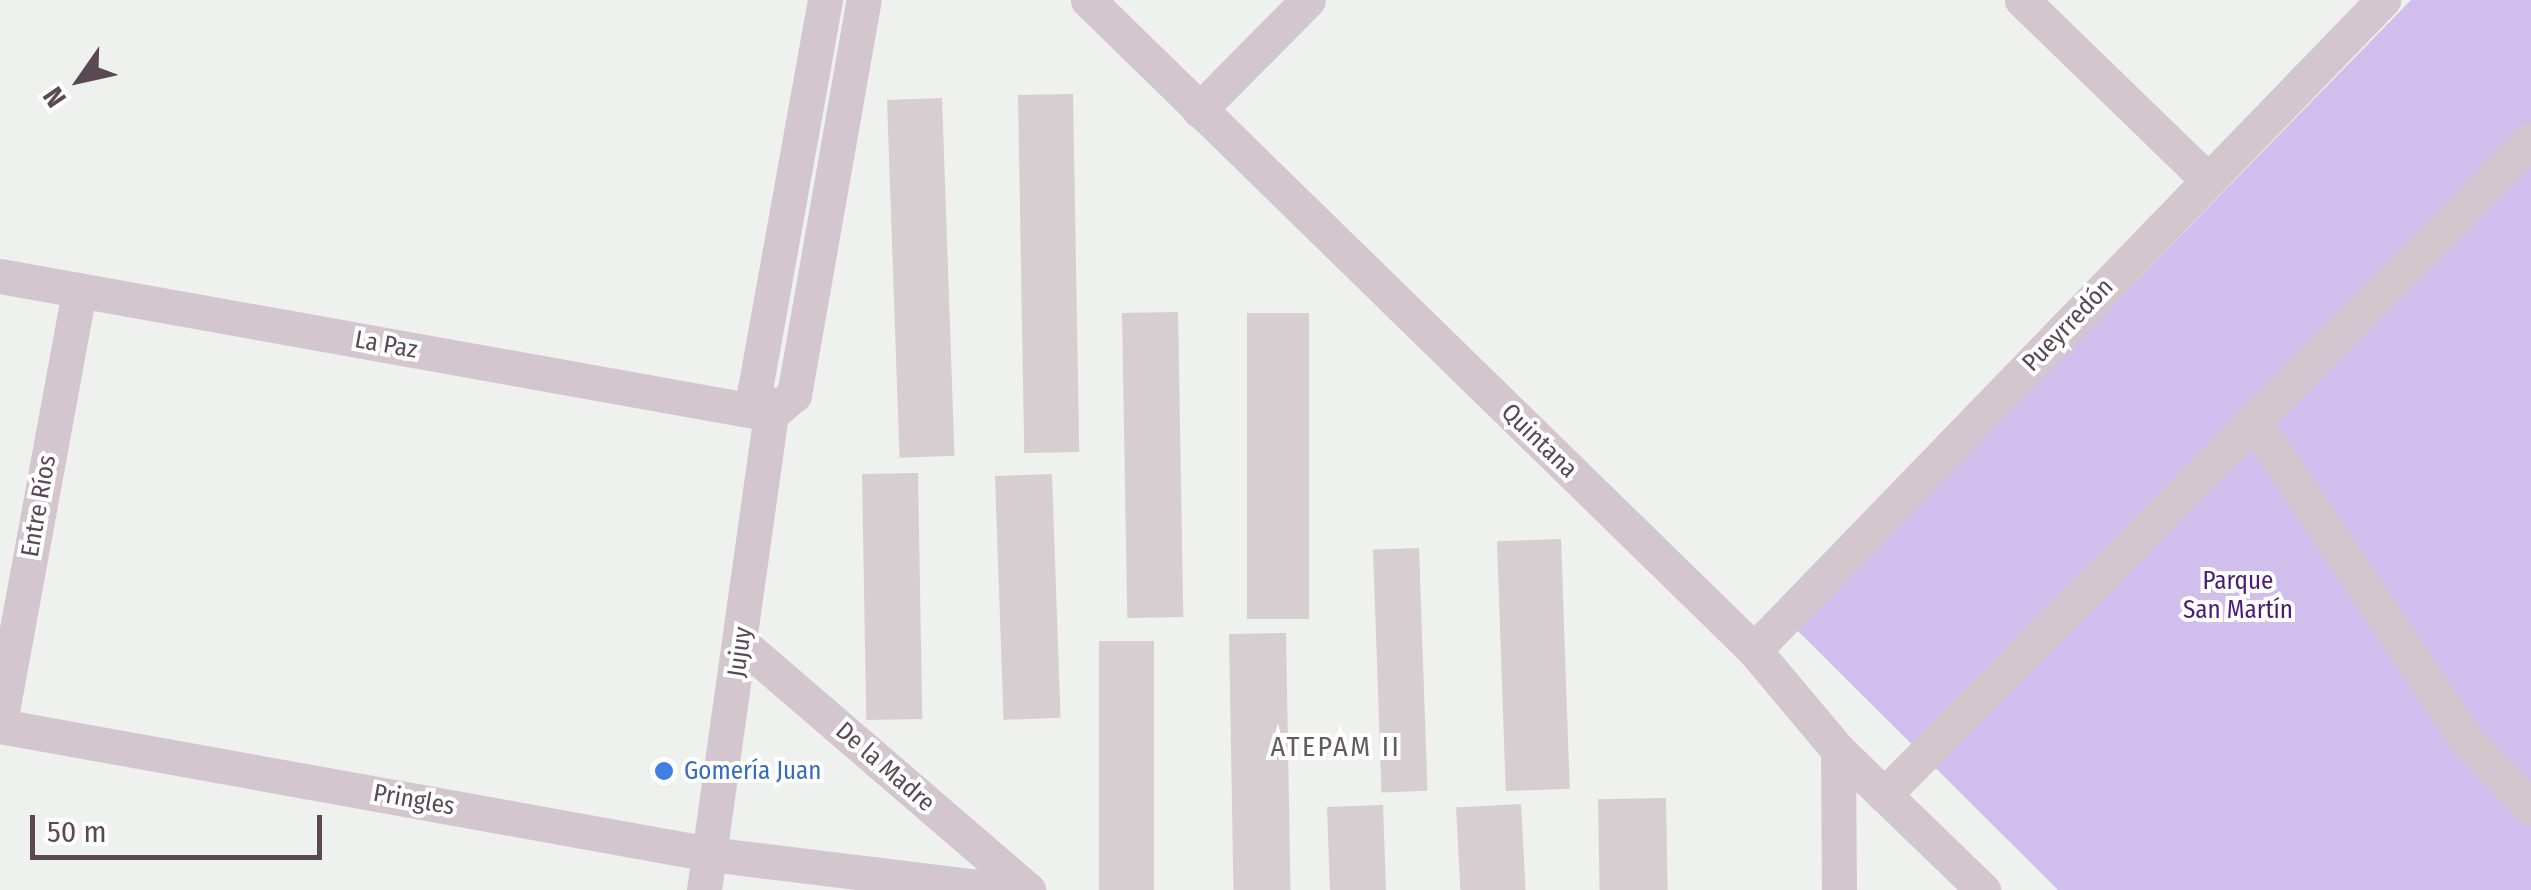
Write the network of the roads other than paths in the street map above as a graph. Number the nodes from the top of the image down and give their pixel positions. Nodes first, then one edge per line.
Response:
1 (825, 0) edge
2 (864, 0) edge
3 (1088, 0) edge
4 (1308, 0) edge
5 (2022, 0) edge
6 (2383, 0) edge
7 (1200, 110) junction
8 (2531, 140) edge
9 (2208, 180) junction
10 (0, 276) edge
11 (78, 290) junction
12 (772, 414) junction
13 (2253, 420) junction
14 (742, 644) junction
15 (1754, 650) junction
16 (0, 724) edge
17 (1838, 750) junction
18 (1884, 794) junction
19 (2531, 807) edge
20 (710, 854) junction
21 (704, 890) edge
22 (1004, 890) edge
23 (1028, 890) edge
24 (1839, 890) edge
25 (1983, 890) edge

1 - 12 street
2 - 12 street
3 - 7 street, Quintana
4 - 7 street
5 - 9 street
6 - 9 street, Pueyrredón
7 - 15 street, Quintana
8 - 13 street
9 - 15 street, Pueyrredón
10 - 11 street, La Paz
11 - 12 street, La Paz
11 - 16 street, Entre Ríos
12 - 14 street, Jujuy
13 - 18 street
13 - 19 street
14 - 20 street, Jujuy
14 - 23 street, De la Madre
15 - 17 street, Quintana
16 - 20 street, Pringles
17 - 18 street, Quintana
17 - 24 street
18 - 25 street, Quintana
20 - 21 street, Jujuy
20 - 22 street

